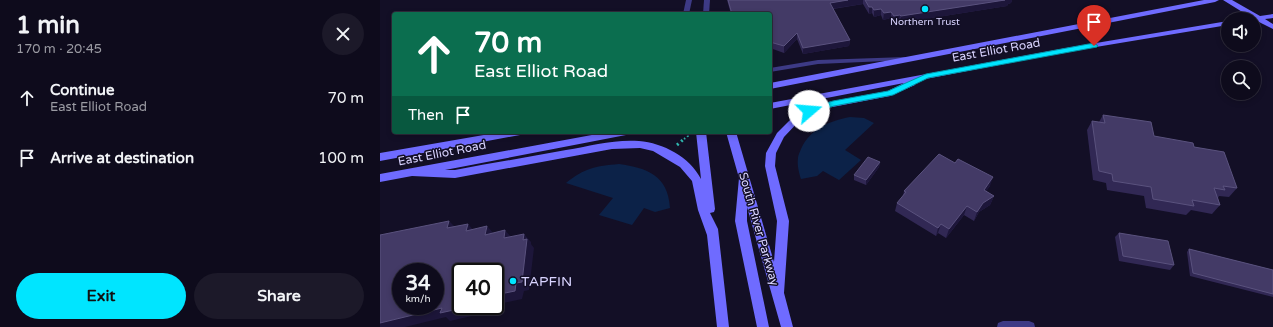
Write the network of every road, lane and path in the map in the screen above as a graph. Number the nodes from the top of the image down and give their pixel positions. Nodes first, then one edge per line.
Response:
1 (689, 0) edge
2 (707, 0) edge
3 (1215, 0) edge
4 (1227, 0) edge
5 (686, 12) edge
6 (706, 12) edge
7 (1245, 12) edge
8 (1273, 16) edge
9 (1261, 18) edge
10 (1261, 22) edge
11 (1221, 24) edge
12 (1273, 27) edge
13 (911, 58) junction
14 (772, 70) edge
15 (926, 76) junction
16 (772, 86) edge
17 (772, 106) edge
18 (509, 134) edge
19 (615, 134) edge
20 (701, 134) edge
21 (732, 134) edge
22 (687, 137) dead end
23 (671, 149) dead end
24 (380, 157) edge
25 (410, 172) junction
26 (743, 174) junction
27 (380, 178) edge
28 (713, 236) junction
29 (778, 292) junction
30 (723, 327) edge
31 (763, 327) edge
32 (787, 327) edge
33 (1003, 327) edge
34 (1030, 327) edge

1 - 5 lane
2 - 6 lane
3 - 13 main road, East Elliot Road
4 - 7 main road
8 - 9 main road
10 - 12 main road
11 - 15 main road, East Elliot Road
13 - 14 lane
13 - 16 main road, East Elliot Road
15 - 17 main road, East Elliot Road
15 - 29 main road
18 - 24 main road, East Elliot Road
19 - 25 main road, East Elliot Road
20 - 28 main road
21 - 26 main road, South River Parkway
22 - 23 path
25 - 27 main road, East Elliot Road
25 - 28 main road
26 - 29 main road, South River Parkway
26 - 31 main road
28 - 30 main road
29 - 32 main road, South River Parkway
33 - 34 street

